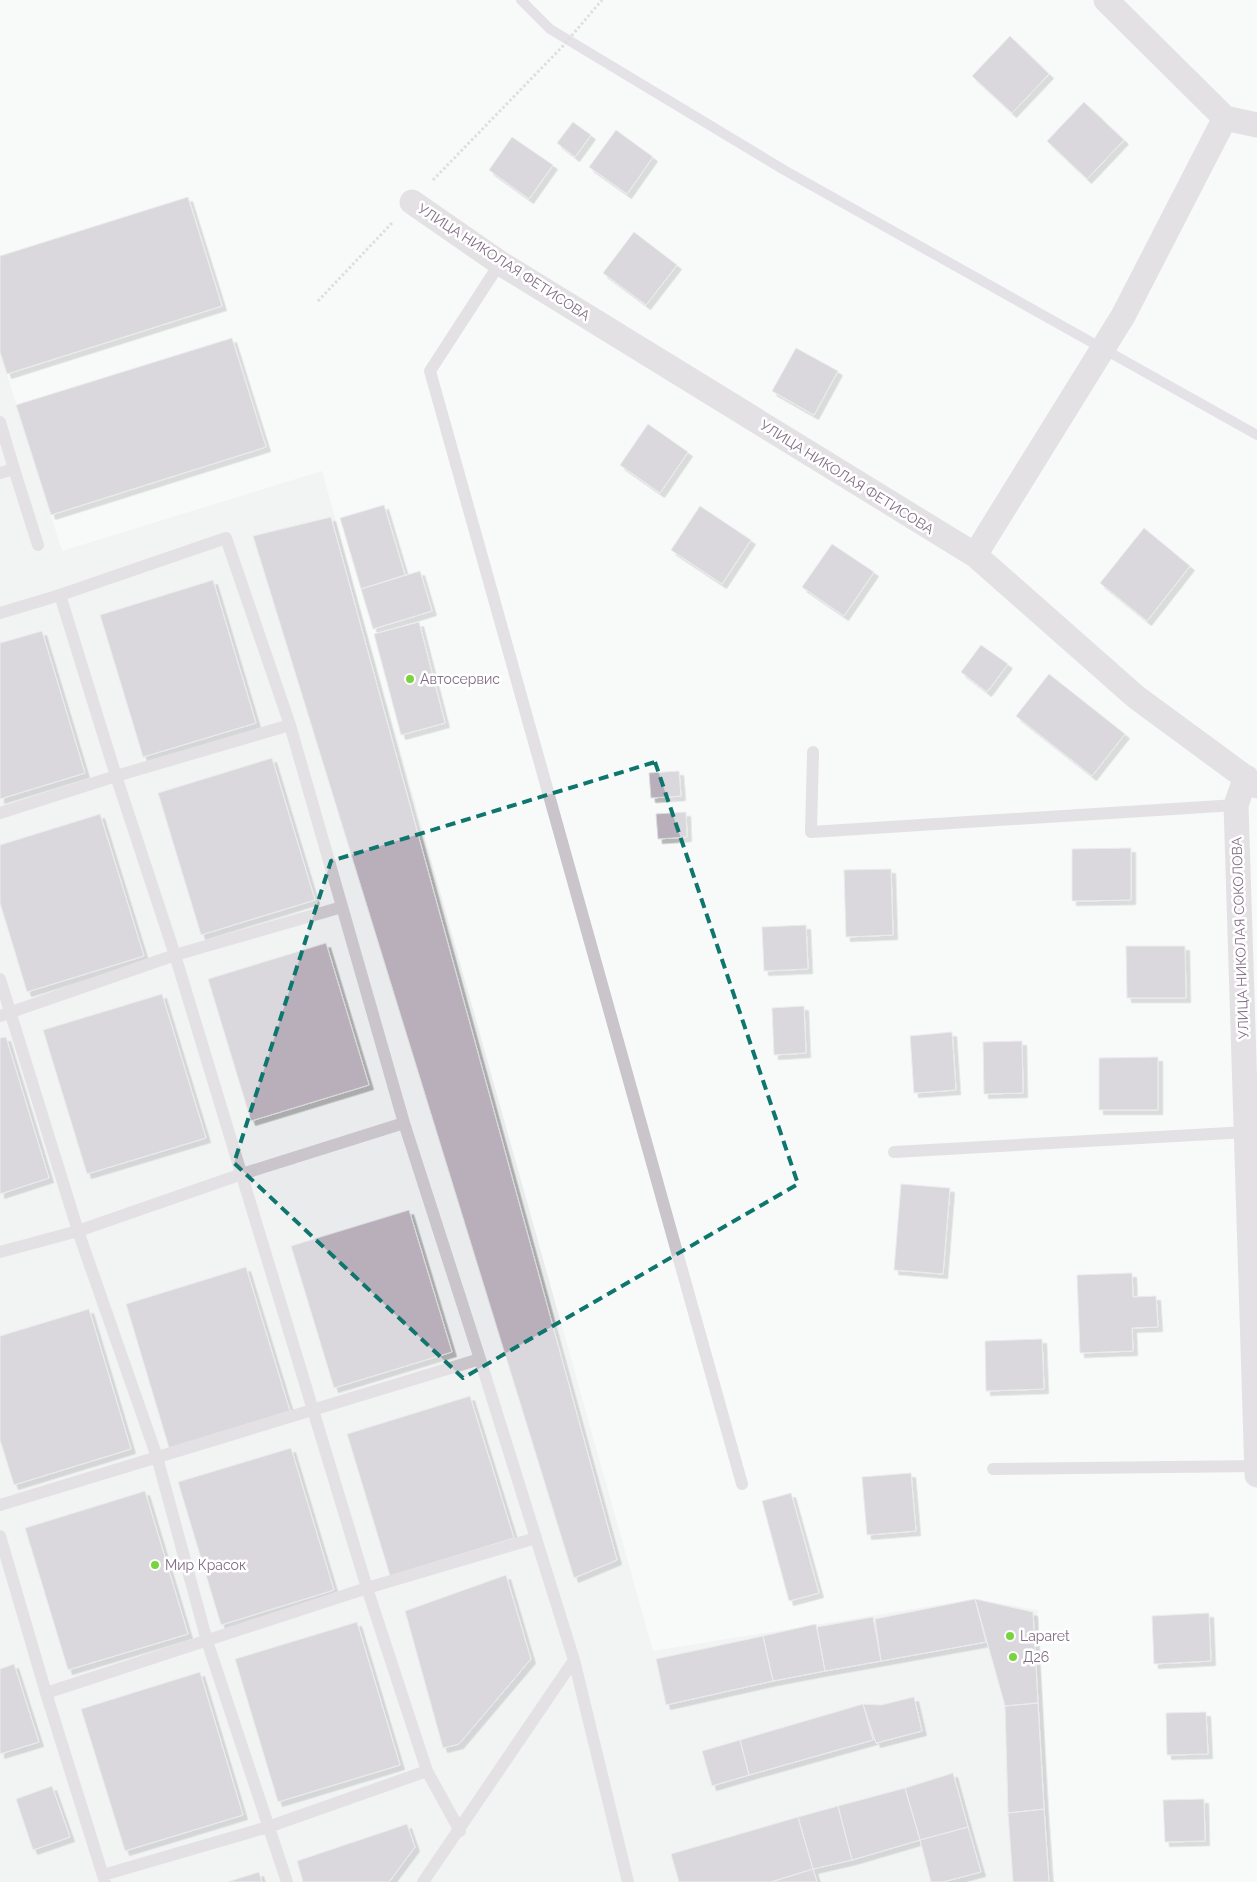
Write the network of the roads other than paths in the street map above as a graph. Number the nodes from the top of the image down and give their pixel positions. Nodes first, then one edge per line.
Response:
1 (1106, 0) edge
2 (1225, 118) junction
3 (1257, 125) edge
4 (412, 202) road end
5 (500, 263) junction
6 (0, 422) edge
7 (14, 469) junction
8 (0, 473) edge
9 (38, 545) dead end
10 (975, 555) junction
11 (60, 595) junction
12 (0, 613) edge
13 (290, 725) junction
14 (813, 752) dead end
15 (116, 776) junction
16 (1251, 781) edge
17 (1236, 806) junction
18 (0, 813) edge
19 (342, 907) junction
20 (175, 955) junction
21 (0, 979) edge
22 (5, 1015) edge
23 (404, 1123) junction
24 (1247, 1132) junction
25 (894, 1152) dead end
26 (242, 1174) junction
27 (78, 1231) junction
28 (0, 1252) edge
29 (480, 1359) junction
30 (312, 1410) junction
31 (157, 1457) junction
32 (1257, 1466) edge
33 (993, 1469) dead end
34 (1257, 1475) edge
35 (742, 1484) dead end
36 (0, 1506) edge
37 (0, 1536) edge
38 (536, 1538) junction
39 (368, 1588) junction
40 (207, 1641) junction
41 (574, 1660) junction
42 (46, 1693) junction
43 (427, 1771) junction
44 (268, 1827) junction
45 (460, 1831) junction
46 (104, 1879) edge
47 (288, 1882) edge
48 (423, 1882) edge
49 (628, 1882) edge

1 - 2 street
2 - 3 street
2 - 10 street
4 - 5 street, УЛИЦА НИКОЛАЯ ФЕТИСОВА
5 - 10 street, УЛИЦА НИКОЛАЯ ФЕТИСОВА
5 - 35 lane
6 - 7 lane
7 - 8 lane
7 - 9 lane
10 - 16 street, УЛИЦА НИКОЛАЯ ФЕТИСОВА
11 - 12 lane
11 - 13 lane
11 - 15 lane
13 - 15 lane
13 - 19 lane
14 - 17 lane
15 - 18 lane
15 - 20 lane
16 - 17 street, УЛИЦА НИКОЛАЯ СОКОЛОВА
17 - 24 street, УЛИЦА НИКОЛАЯ СОКОЛОВА
19 - 20 lane
19 - 23 lane
20 - 22 lane
20 - 26 lane
21 - 22 lane
22 - 27 lane
23 - 26 lane
23 - 29 lane
24 - 25 lane
24 - 32 street, УЛИЦА НИКОЛАЯ СОКОЛОВА
26 - 27 lane
26 - 30 lane
27 - 28 lane
27 - 31 lane
29 - 30 lane
29 - 38 lane
30 - 31 lane
30 - 39 lane
31 - 36 lane
31 - 40 lane
32 - 33 lane
32 - 34 street, УЛИЦА НИКОЛАЯ СОКОЛОВА
37 - 42 lane
38 - 39 lane
38 - 41 lane
39 - 40 lane
39 - 43 lane
40 - 42 lane
40 - 44 lane
41 - 45 lane
41 - 49 lane
42 - 46 lane
43 - 44 lane
43 - 45 lane
44 - 46 lane
44 - 47 lane
45 - 48 lane

